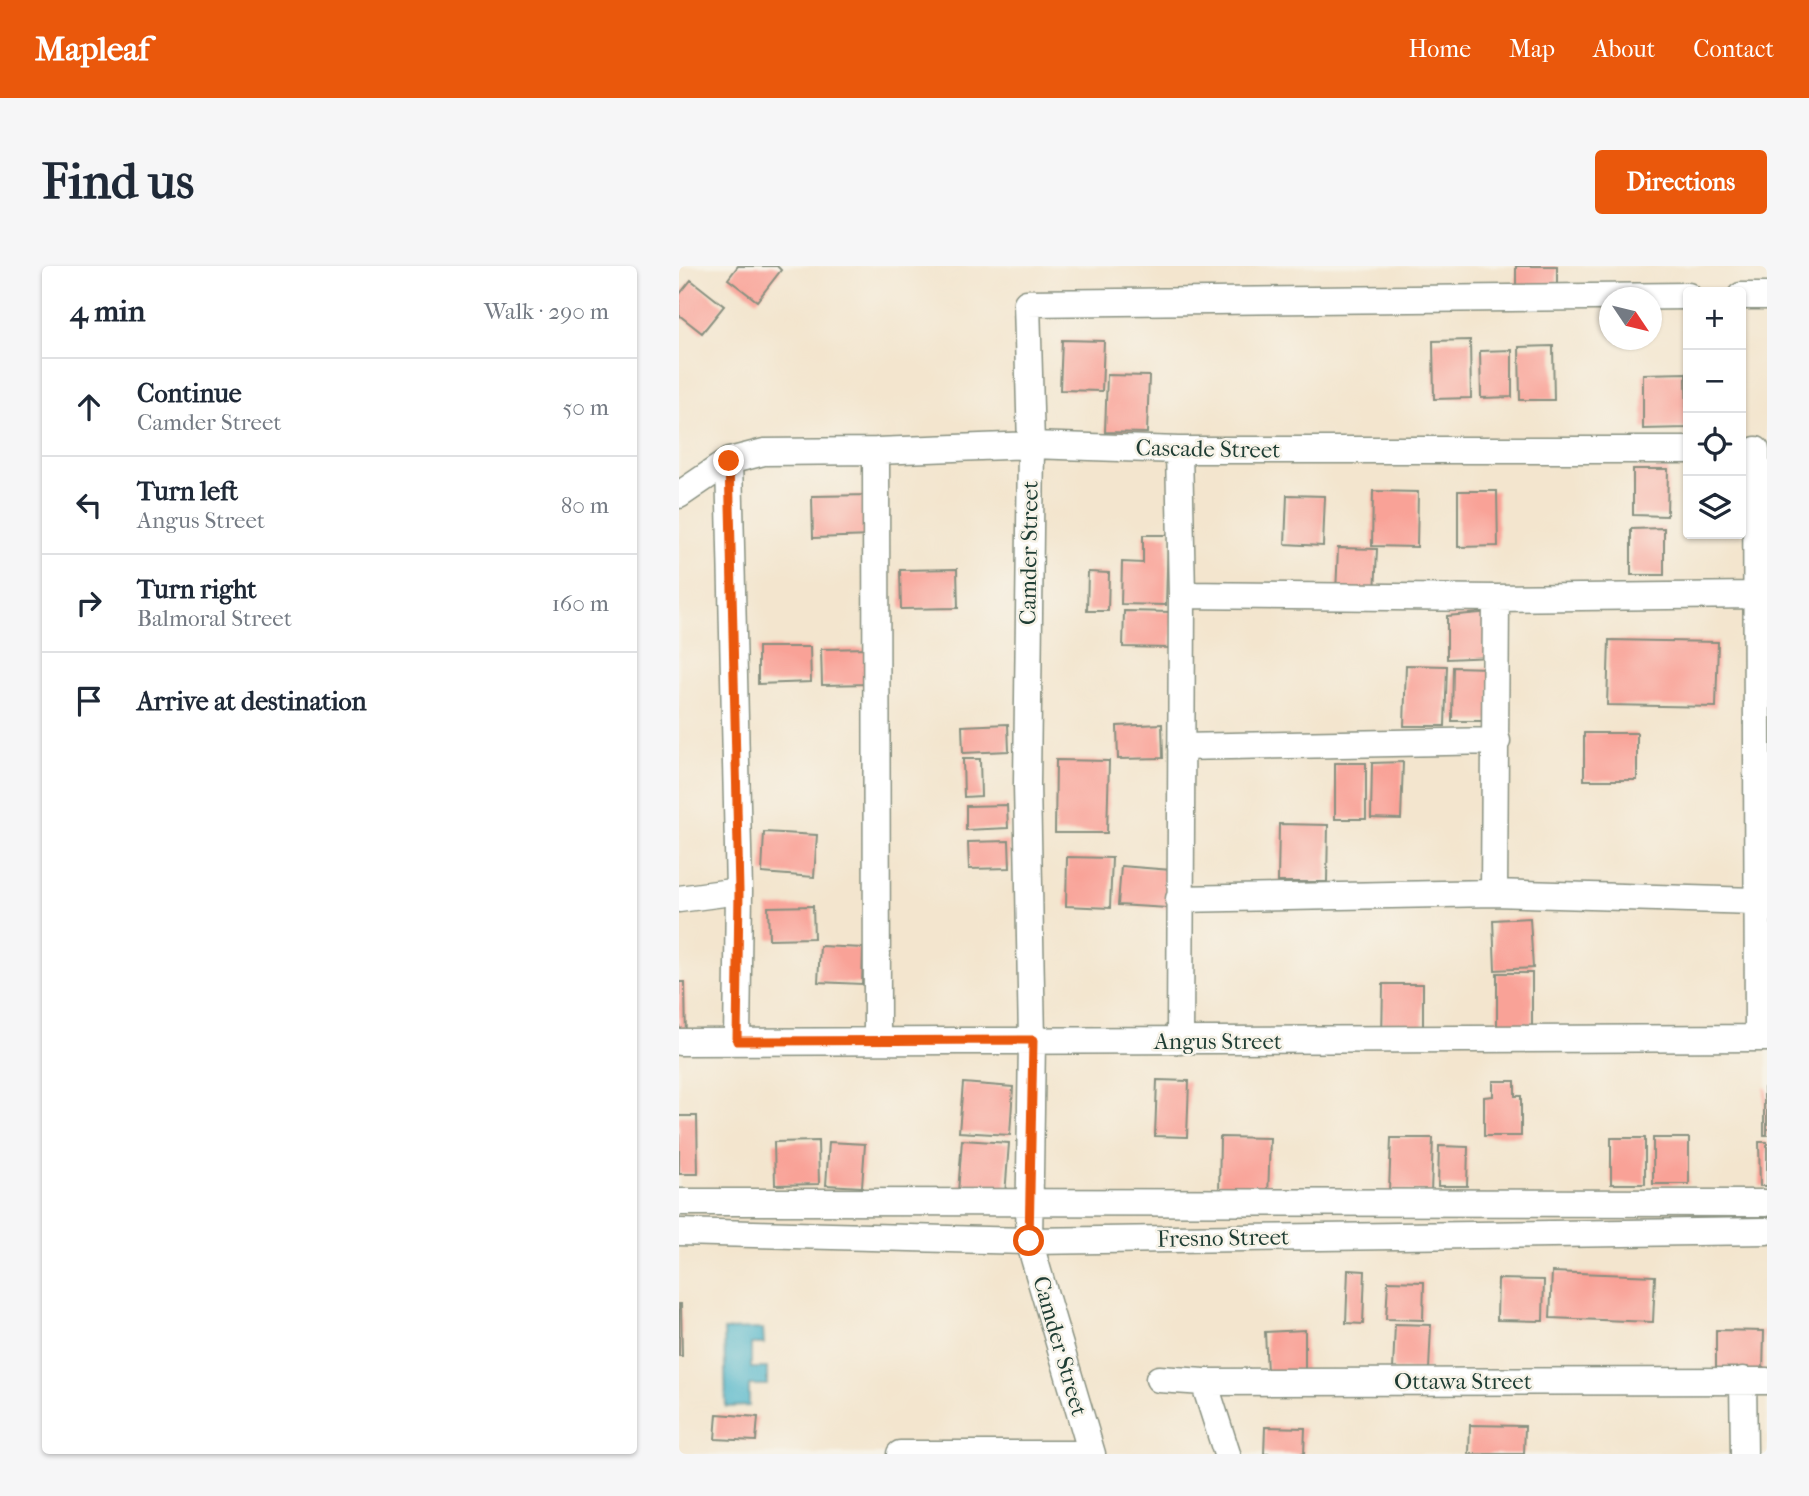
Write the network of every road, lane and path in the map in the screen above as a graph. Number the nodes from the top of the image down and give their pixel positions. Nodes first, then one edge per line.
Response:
1 (1683, 296) edge
2 (1746, 296) edge
3 (1767, 296) edge
4 (1031, 445) junction
5 (1179, 450) junction
6 (1683, 450) edge
7 (1755, 450) edge
8 (876, 451) junction
9 (729, 461) junction
10 (679, 495) edge
11 (1182, 595) junction
12 (1755, 595) junction
13 (1496, 598) junction
14 (1497, 741) junction
15 (1181, 747) junction
16 (739, 891) junction
17 (1495, 893) junction
18 (679, 899) edge
19 (1179, 899) junction
20 (1755, 901) junction
21 (1762, 1038) edge
22 (877, 1040) junction
23 (1033, 1040) junction
24 (737, 1041) junction
25 (1180, 1041) junction
26 (679, 1042) edge
27 (679, 1202) edge
28 (1030, 1202) junction
29 (1767, 1203) edge
30 (1767, 1231) edge
31 (679, 1232) edge
32 (1029, 1241) junction
33 (1159, 1379) dead end
34 (1755, 1380) edge
35 (1204, 1382) junction
36 (900, 1454) edge
37 (1092, 1454) edge
38 (1227, 1454) edge
39 (1744, 1454) edge

1 - 4 street, Camder Street
2 - 3 street
4 - 5 street, Cascade Street
4 - 8 street, Cascade Street
4 - 23 street, Camder Street
5 - 6 street, Cascade Street
5 - 11 street
7 - 12 street
8 - 9 street, Cascade Street
8 - 22 street
9 - 10 street, Cascade Street
9 - 16 street
11 - 13 street
11 - 15 street
12 - 13 street
12 - 20 street
13 - 14 street
14 - 15 street
14 - 17 street
15 - 19 street
16 - 18 street
16 - 24 street
17 - 19 street
17 - 20 street
19 - 25 street
20 - 21 street
21 - 25 street, Angus Street
22 - 23 street, Angus Street
22 - 24 street, Angus Street
23 - 25 street, Angus Street
23 - 28 street, Camder Street
24 - 26 street, Angus Street
27 - 28 street, Fresno Street
28 - 29 street, Fresno Street
28 - 32 street, Camder Street
30 - 32 street, Fresno Street
31 - 32 street, Fresno Street
32 - 37 street, Camder Street
33 - 35 street, Ottawa Street
34 - 35 street, Ottawa Street
34 - 39 street
35 - 38 street
36 - 37 street

